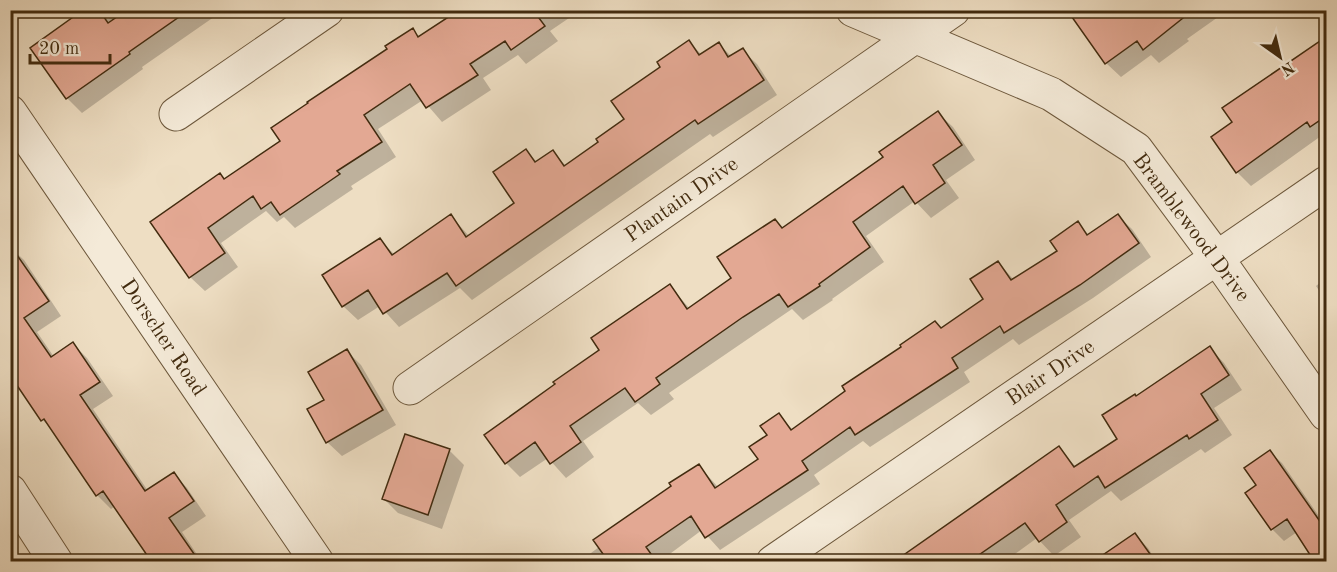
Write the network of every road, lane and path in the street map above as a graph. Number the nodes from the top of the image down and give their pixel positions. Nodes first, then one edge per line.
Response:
1 (327, 10) edge
2 (853, 10) edge
3 (953, 10) edge
4 (914, 36) junction
5 (10, 112) edge
6 (176, 114) dead end
7 (1326, 183) edge
8 (1217, 258) junction
9 (410, 388) dead end
10 (1326, 414) edge
11 (12, 498) edge
12 (56, 561) edge
13 (317, 561) edge
14 (773, 561) edge

1 - 6 street
2 - 4 street, Bramblewood Drive
3 - 4 street, Plantain Drive
4 - 8 street, Bramblewood Drive
4 - 9 street, Plantain Drive
5 - 13 street, Dorscher Road
7 - 8 street, Blair Drive
8 - 10 street, Bramblewood Drive
8 - 14 street, Blair Drive
11 - 12 street

